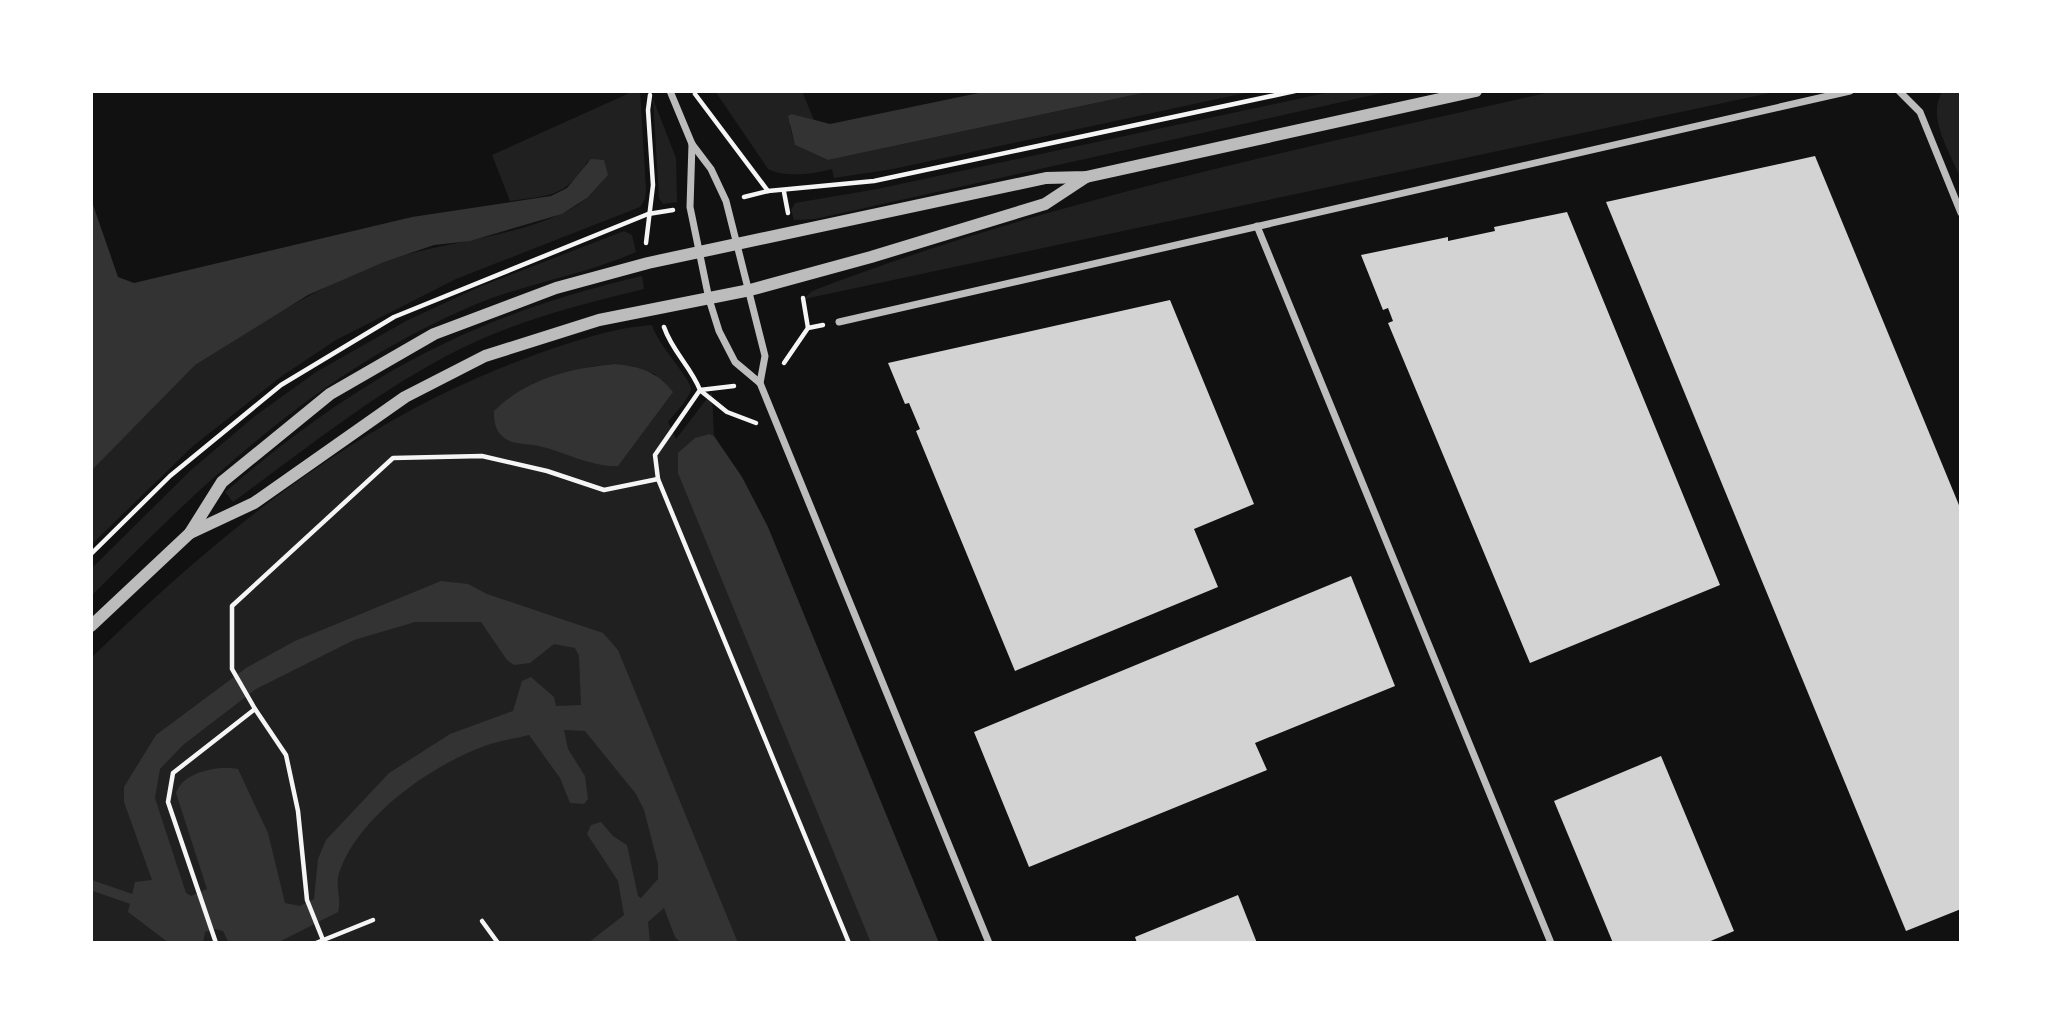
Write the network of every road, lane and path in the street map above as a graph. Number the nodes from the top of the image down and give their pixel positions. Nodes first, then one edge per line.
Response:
1 (650, 91) edge
2 (670, 91) edge
3 (691, 91) edge
4 (1476, 91) edge
5 (1850, 91) edge
6 (1899, 91) edge
7 (692, 144) junction
8 (1086, 177) junction
9 (768, 191) dead end
10 (1961, 213) edge
11 (648, 214) dead end
12 (1257, 226) junction
13 (737, 244) junction
14 (697, 252) junction
15 (750, 290) junction
16 (709, 299) junction
17 (658, 308) junction
18 (839, 322) dead end
19 (760, 383) junction
20 (700, 390) junction
21 (776, 421) junction
22 (658, 479) junction
23 (190, 533) junction
24 (91, 626) edge
25 (255, 709) junction
26 (373, 920) dead end
27 (482, 921) dead end
28 (215, 940) edge
29 (323, 940) junction
30 (316, 943) edge
31 (498, 943) edge
32 (849, 943) edge
33 (989, 943) edge
34 (1551, 943) edge

1 - 11 path
2 - 7 street
3 - 9 path
4 - 8 street
5 - 12 street
6 - 10 street
7 - 13 street
7 - 14 street
8 - 13 street
8 - 15 street
12 - 18 street
12 - 34 street
13 - 14 street
13 - 15 street
14 - 16 street
14 - 23 street
15 - 16 street
15 - 19 street
16 - 17 street
16 - 19 street
17 - 20 path
17 - 23 street
19 - 21 street
20 - 21 path
20 - 22 path
21 - 33 street
22 - 25 path
22 - 32 path
23 - 24 street
25 - 28 path
25 - 29 path
26 - 29 path
27 - 31 path
29 - 30 path

